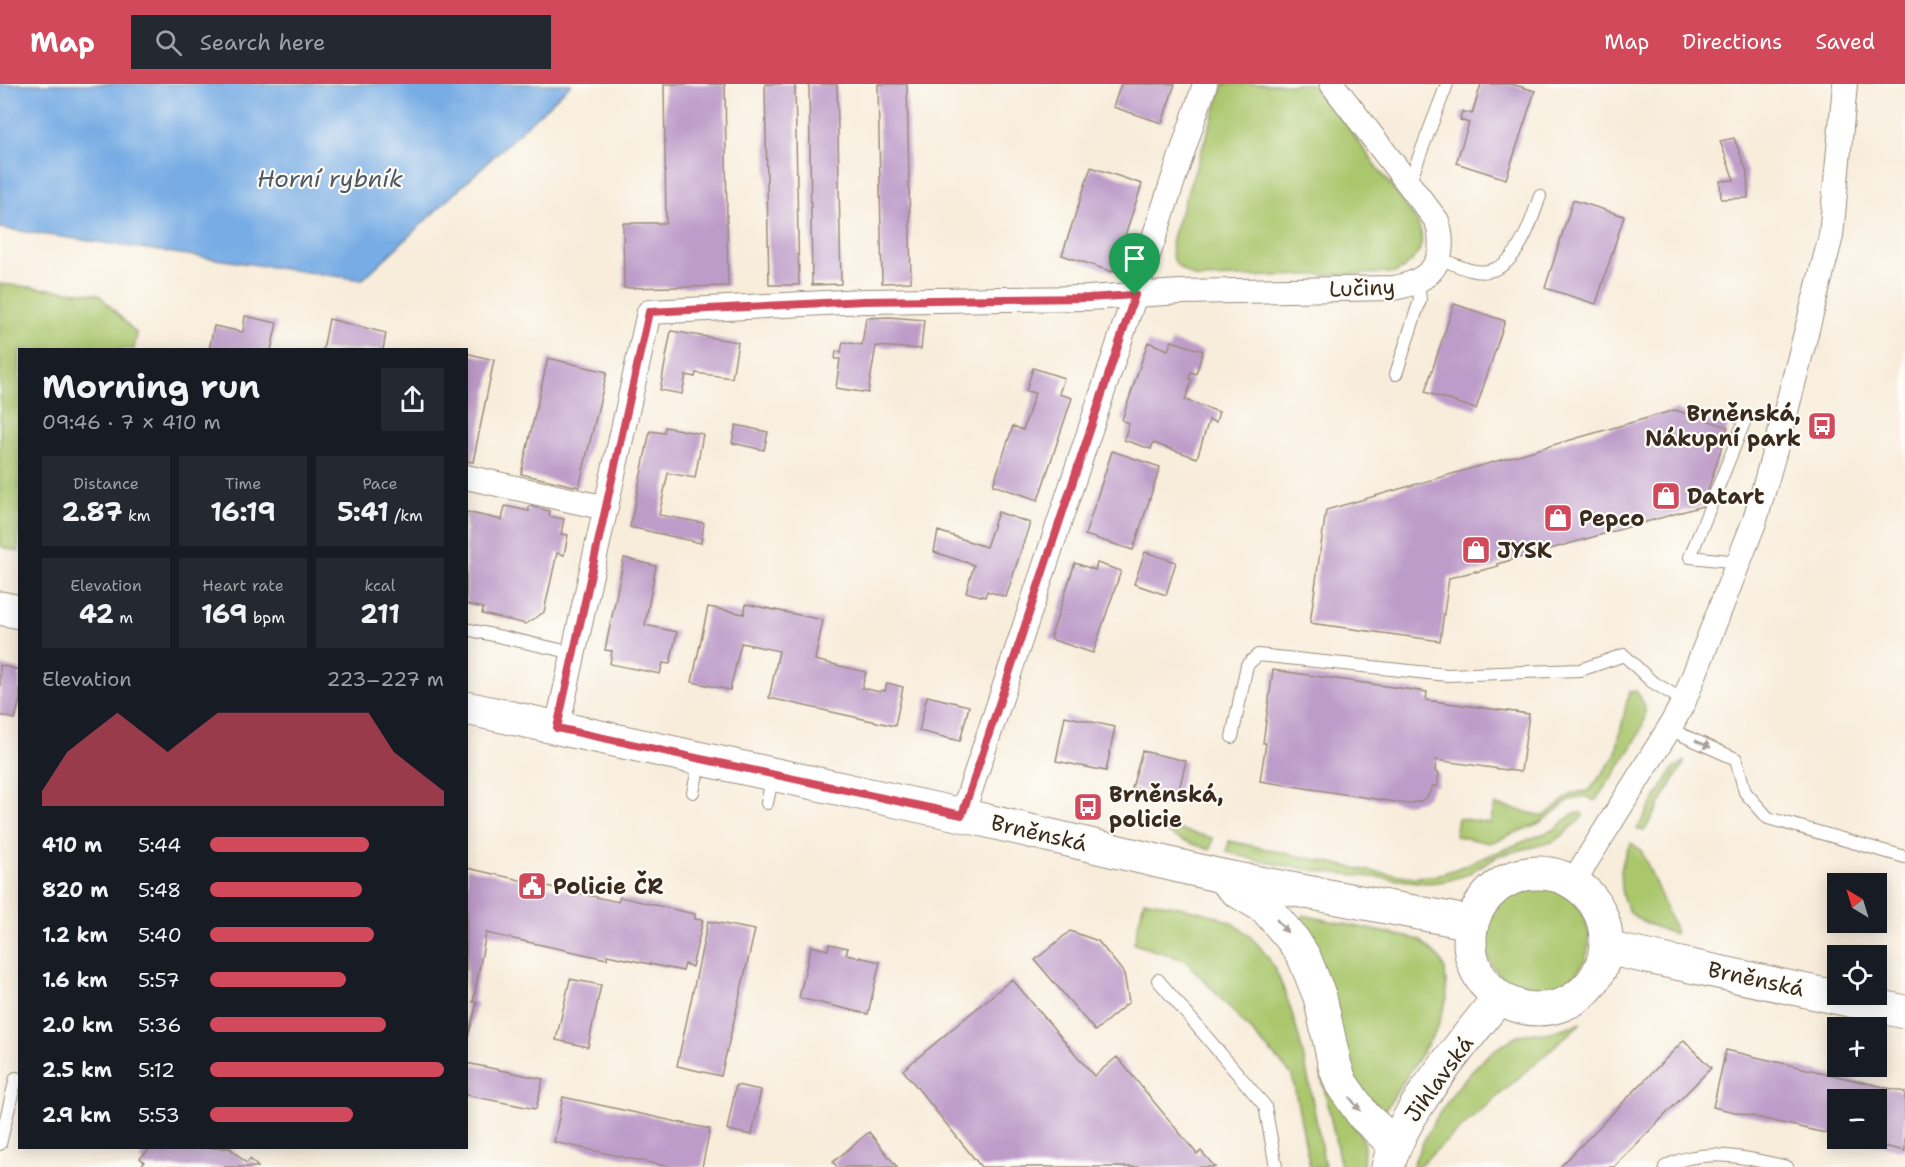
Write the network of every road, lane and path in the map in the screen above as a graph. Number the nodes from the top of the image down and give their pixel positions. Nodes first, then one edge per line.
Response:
1 (1205, 84) edge
2 (1332, 84) edge
3 (1447, 84) edge
4 (1845, 84) edge
5 (1409, 183) junction
6 (1540, 196) dead end
7 (1439, 258) junction
8 (1418, 282) junction
9 (1135, 295) junction
10 (1395, 374) dead end
11 (1745, 420) dead end
12 (468, 477) edge
13 (606, 507) junction
14 (1739, 562) junction
15 (0, 608) edge
16 (18, 612) edge
17 (468, 629) edge
18 (574, 653) junction
19 (1684, 701) junction
20 (468, 708) edge
21 (557, 728) junction
22 (1669, 729) junction
23 (1232, 737) dead end
24 (701, 759) junction
25 (693, 792) dead end
26 (962, 815) junction
27 (1905, 856) edge
28 (1221, 876) junction
29 (1573, 882) junction
30 (1472, 923) junction
31 (1606, 948) junction
32 (1158, 980) dead end
33 (1499, 997) junction
34 (1905, 1012) edge
35 (18, 1078) edge
36 (0, 1144) edge
37 (1392, 1156) edge
38 (1751, 1163) edge
39 (1276, 1167) edge
40 (1665, 1167) edge
41 (1787, 1167) edge

1 - 9 street
2 - 5 street
3 - 5 lane
4 - 14 street
5 - 7 street
6 - 7 lane
7 - 8 street, Lučiny
8 - 9 street, Lučiny
8 - 10 lane
9 - 13 street, Lučiny
9 - 26 street
11 - 14 lane
12 - 13 street
13 - 18 street
14 - 19 street
15 - 16 main road
17 - 18 lane
18 - 21 street
19 - 22 street
19 - 23 lane
20 - 21 main road, Brněnská
21 - 24 main road, Brněnská
22 -> 27 lane
22 - 29 street
24 - 25 lane
24 - 26 main road, Brněnská
26 - 28 main road, Brněnská
28 - 30 main road, Brněnská
28 -> 37 main road
29 - 30 main road
29 - 31 main road
30 - 33 main road
31 - 33 main road
31 - 34 main road, Brněnská
32 - 39 lane
33 - 37 main road, Jihlavská
35 - 36 lane
38 - 40 lane
38 - 41 lane

